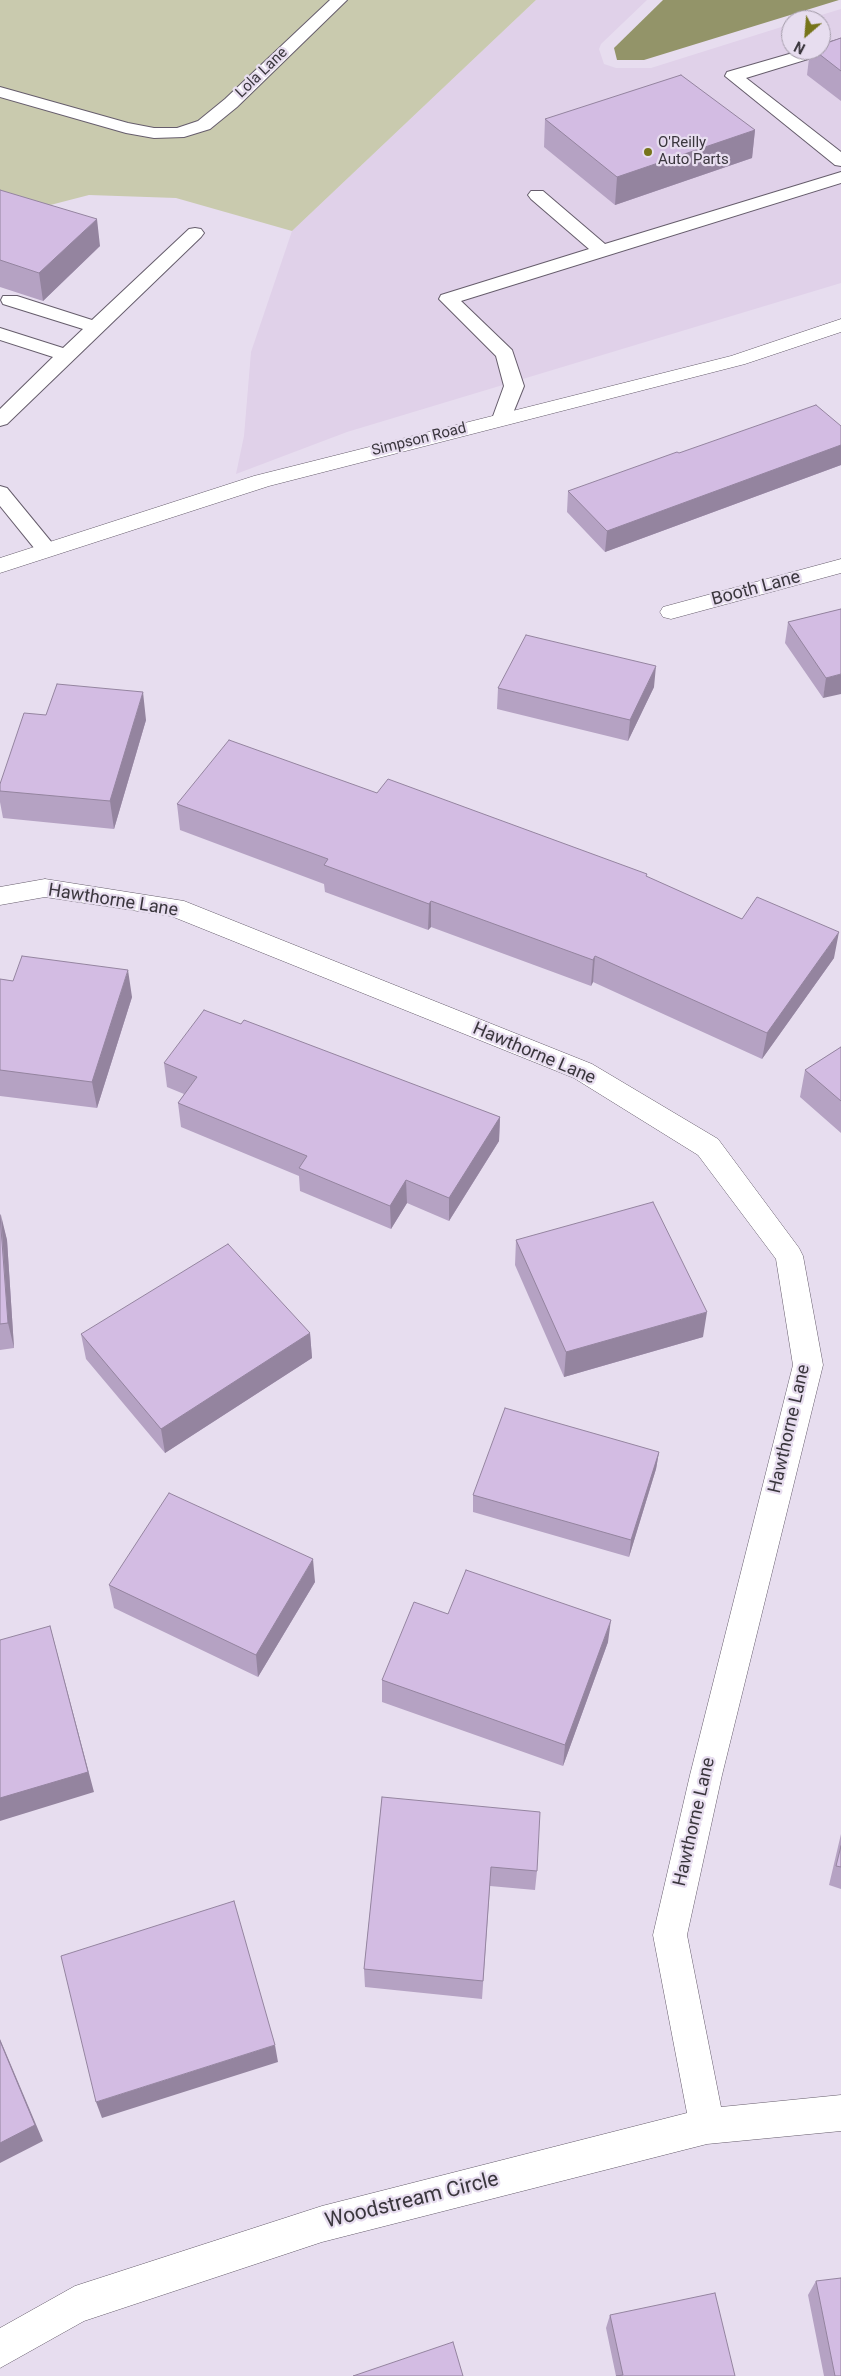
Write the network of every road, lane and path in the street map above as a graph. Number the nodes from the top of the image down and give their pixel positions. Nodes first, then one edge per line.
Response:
1 (339, 0) edge
2 (841, 44) edge
3 (0, 92) edge
4 (841, 161) edge
5 (841, 177) edge
6 (537, 195) dead end
7 (195, 233) dead end
8 (602, 251) junction
9 (10, 300) dead end
10 (841, 325) edge
11 (96, 327) junction
12 (0, 334) edge
13 (66, 355) junction
14 (502, 419) junction
15 (0, 420) edge
16 (0, 492) edge
17 (46, 549) junction
18 (0, 566) edge
19 (841, 566) edge
20 (671, 612) dead end
21 (0, 896) edge
22 (841, 2113) edge
23 (707, 2126) junction
24 (0, 2349) edge

1 - 3 lane, Lola Lane
2 - 4 lane
5 - 8 lane
6 - 8 lane
7 - 11 lane
8 - 14 lane
9 - 11 lane
10 - 14 street, Simpson Road
11 - 13 lane
12 - 13 lane
13 - 15 lane
14 - 17 street, Simpson Road
16 - 17 lane
17 - 18 street, Simpson Road
19 - 20 street, Booth Lane
21 - 23 street, Hawthorne Lane
22 - 23 street, Woodstream Circle
23 - 24 street, Woodstream Circle

